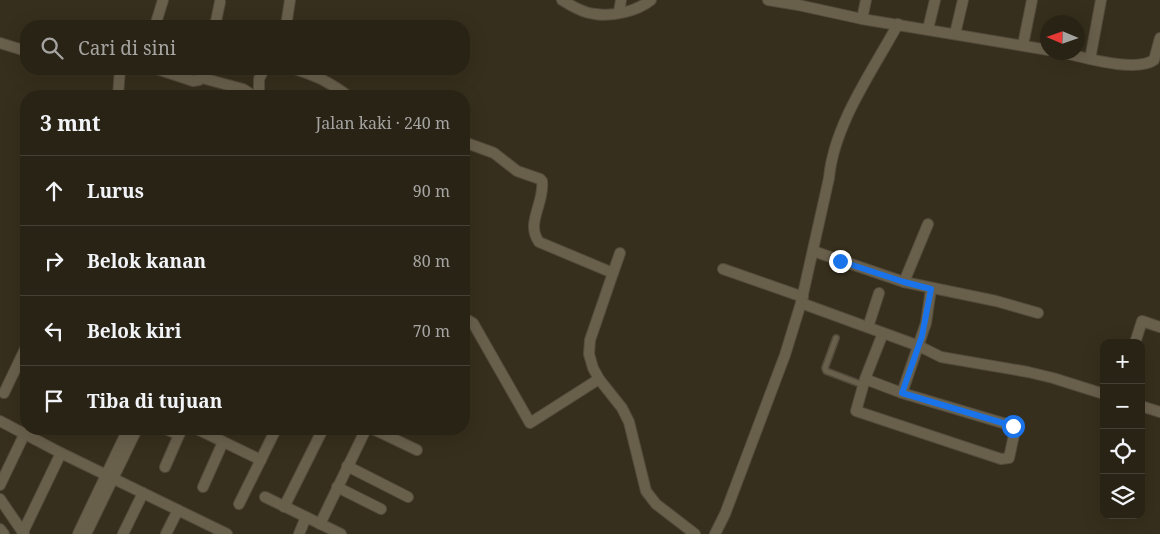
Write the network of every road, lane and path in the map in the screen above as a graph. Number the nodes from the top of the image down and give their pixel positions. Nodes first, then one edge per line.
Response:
1 (163, 0) edge
2 (290, 0) edge
3 (562, 0) edge
4 (621, 0) edge
5 (651, 0) edge
6 (768, 0) edge
7 (866, 0) edge
8 (935, 0) edge
9 (963, 0) edge
10 (1032, 0) edge
11 (1100, 0) edge
12 (220, 2) dead end
13 (798, 2) edge
14 (619, 12) junction
15 (862, 19) junction
16 (157, 20) edge
17 (216, 20) edge
18 (287, 20) edge
19 (898, 24) junction
20 (928, 29) junction
21 (955, 34) junction
22 (1160, 38) edge
23 (0, 43) edge
24 (1023, 45) junction
25 (1040, 48) edge
26 (20, 49) edge
27 (1085, 58) edge
28 (1090, 59) junction
29 (120, 75) edge
30 (175, 75) edge
31 (203, 75) edge
32 (207, 75) edge
33 (262, 75) edge
34 (315, 75) edge
35 (118, 90) edge
36 (245, 90) edge
37 (258, 90) edge
38 (340, 90) edge
39 (470, 144) edge
40 (928, 224) dead end
41 (813, 251) junction
42 (620, 253) dead end
43 (723, 269) dead end
44 (613, 273) junction
45 (904, 282) junction
46 (931, 289) junction
47 (879, 293) dead end
48 (802, 300) junction
49 (1038, 313) dead end
50 (470, 321) edge
51 (868, 327) junction
52 (1160, 327) edge
53 (883, 333) junction
54 (836, 338) dead end
55 (1136, 339) edge
56 (919, 346) junction
57 (20, 360) edge
58 (599, 379) junction
59 (864, 382) junction
60 (4, 393) dead end
61 (902, 393) junction
62 (1100, 393) edge
63 (1145, 407) edge
64 (1159, 410) edge
65 (0, 421) edge
66 (20, 431) edge
67 (24, 435) edge
68 (29, 435) edge
69 (126, 435) edge
70 (134, 435) edge
71 (180, 435) edge
72 (209, 435) edge
73 (273, 435) edge
74 (320, 435) edge
75 (363, 435) edge
76 (386, 435) edge
77 (223, 442) junction
78 (417, 450) dead end
79 (61, 453) junction
80 (260, 460) junction
81 (348, 466) junction
82 (165, 467) dead end
83 (110, 476) junction
84 (0, 485) edge
85 (203, 487) dead end
86 (337, 488) junction
87 (143, 493) junction
88 (265, 497) dead end
89 (408, 497) dead end
90 (0, 499) edge
91 (239, 504) dead end
92 (284, 507) junction
93 (381, 509) dead end
94 (178, 510) junction
95 (306, 517) junction
96 (320, 524) junction
97 (0, 529) edge
98 (212, 531) edge
99 (23, 533) edge
100 (4, 534) edge
101 (78, 534) edge
102 (86, 534) edge
103 (123, 534) edge
104 (166, 534) edge
105 (227, 534) edge
106 (299, 534) edge
107 (341, 534) edge
108 (695, 534) edge
109 (715, 534) edge

1 - 16 street
2 - 18 street
3 - 14 street
4 - 14 street
5 - 14 street
6 - 13 street
7 - 15 street
8 - 20 street
9 - 21 street
10 - 24 street
11 - 28 street
12 - 17 street
13 - 15 street
15 - 19 street
19 - 20 street
19 - 41 street
20 - 21 street
21 - 24 street
22 - 28 street
23 - 26 street
24 - 25 street
27 - 28 street
29 - 35 street
30 - 31 street
32 - 36 street
33 - 37 street
34 - 38 street
39 - 44 street
40 - 45 street
41 - 45 street
41 - 48 street
42 - 44 street
43 - 48 street
44 - 58 street
45 - 46 street
46 - 49 street
46 - 56 street
47 - 51 street
48 - 51 street
48 - 109 street
50 - 58 street
51 - 53 street
52 - 55 street
53 - 56 street
53 - 59 street
54 - 59 lane
56 - 61 street
56 - 62 street
57 - 60 street
58 - 108 street
59 - 61 street
59 - 61 street
63 - 64 street
65 - 66 street
67 - 84 street
68 - 79 street
69 - 83 street
70 - 83 street
71 - 82 street
72 - 77 street
73 - 80 street
74 - 92 street
75 - 81 street
76 - 78 street
77 - 80 street
77 - 85 street
79 - 83 street
79 - 99 street
80 - 91 street
81 - 86 street
81 - 89 street
83 - 87 street
83 - 101 street
83 - 102 street
86 - 93 street
86 - 96 street
87 - 94 street
87 - 103 street
88 - 92 street
90 - 99 street
92 - 95 street
94 - 98 street
94 - 104 street
95 - 96 street
95 - 106 street
96 - 107 street
97 - 100 street
98 - 105 street

